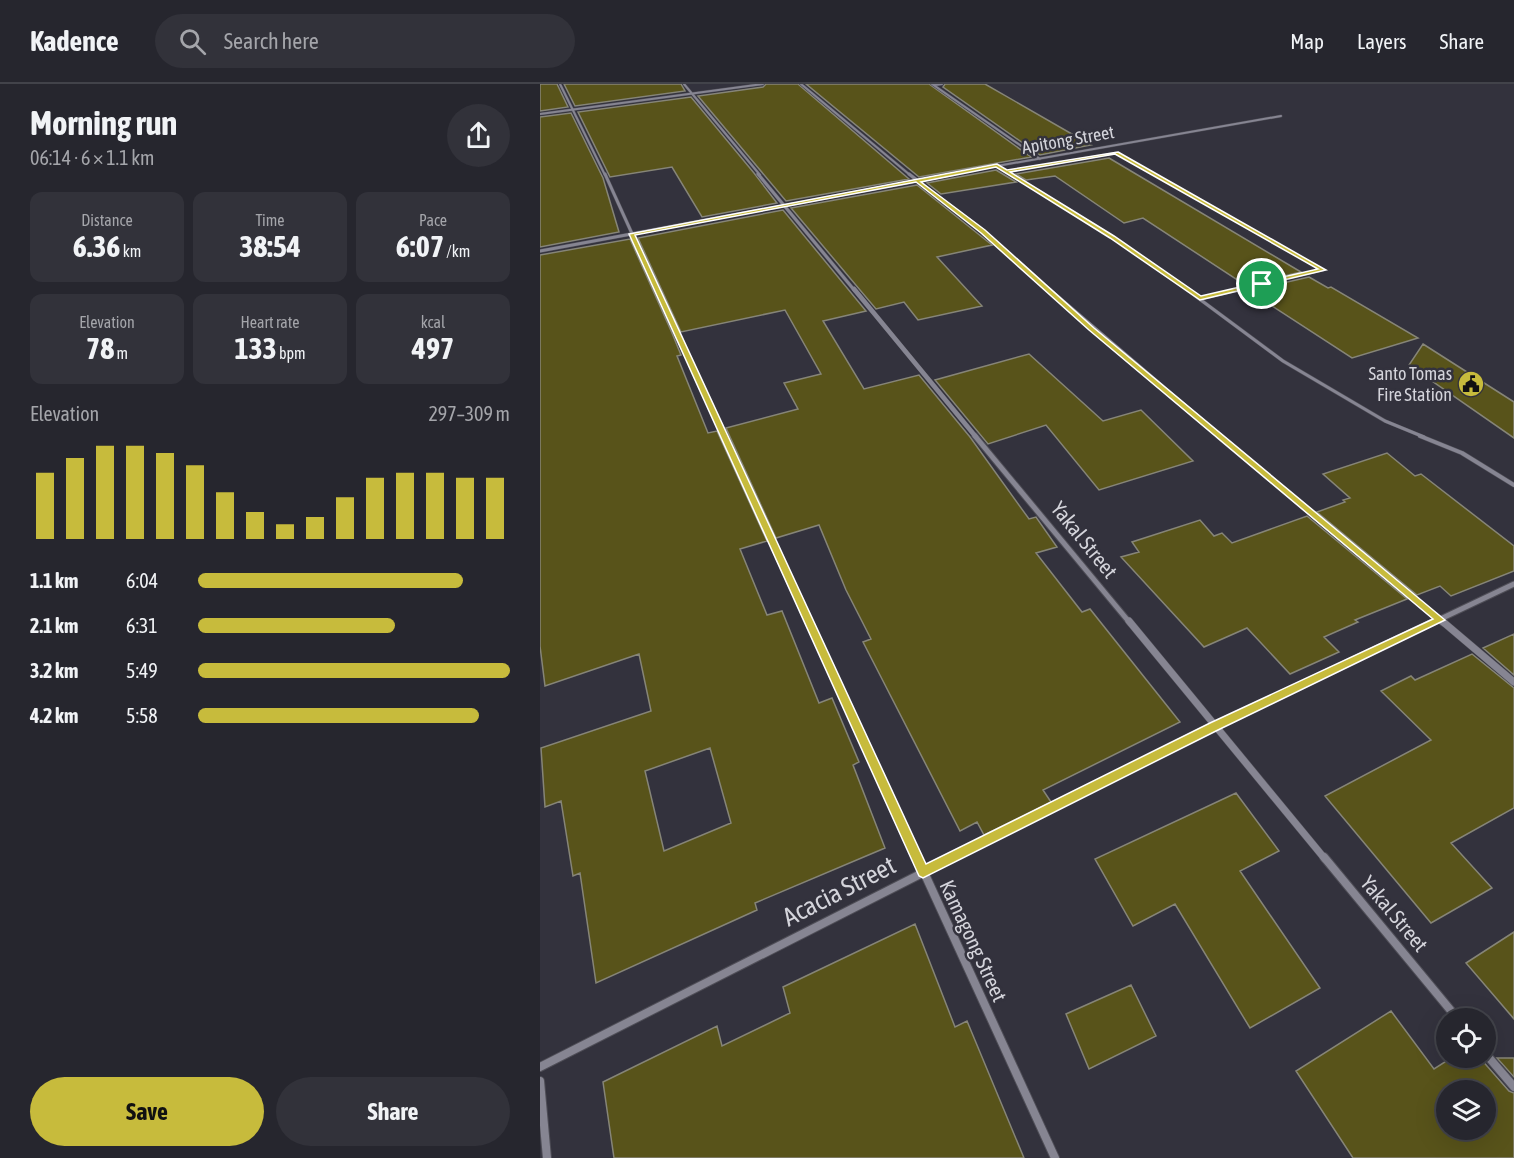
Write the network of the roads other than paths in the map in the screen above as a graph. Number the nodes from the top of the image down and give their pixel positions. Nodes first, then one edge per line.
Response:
1 (560, 84) edge
2 (684, 84) edge
3 (763, 84) edge
4 (801, 84) edge
5 (942, 84) edge
6 (933, 85) edge
7 (692, 94) junction
8 (573, 110) junction
9 (540, 114) edge
10 (1281, 116) dead end
11 (1041, 159) junction
12 (997, 166) junction
13 (1006, 172) junction
14 (917, 181) junction
15 (786, 205) junction
16 (631, 234) junction
17 (540, 251) edge
18 (1200, 298) junction
19 (1514, 485) edge
20 (1514, 584) edge
21 (1440, 620) junction
22 (1514, 682) edge
23 (1214, 726) junction
24 (923, 872) junction
25 (1449, 1008) edge
26 (1496, 1066) edge
27 (540, 1067) edge
28 (540, 1081) edge
29 (1514, 1088) edge
30 (547, 1158) edge
31 (1055, 1158) edge

1 - 8 street, Kamagong Street
2 - 7 street, Yakal Street
3 - 7 street
4 - 14 street
5 - 6 lane
6 - 11 street
7 - 8 street
7 - 15 street, Yakal Street
8 - 9 street
8 - 16 street, Kamagong Street
10 - 11 street, Apitong Street
11 - 12 street, Apitong Street
12 - 13 lane
12 - 14 street, Apitong Street
13 - 18 lane
13 - 18 lane
14 - 15 street, Apitong Street
14 - 21 street
15 - 16 street, Apitong Street
15 - 23 street, Yakal Street
16 - 17 street, Apitong Street
16 - 24 street, Kamagong Street
18 - 19 lane
20 - 21 street, Acacia Street
21 - 22 street
21 - 23 street, Acacia Street
23 - 24 street, Acacia Street
23 - 25 street, Yakal Street
24 - 27 street, Acacia Street
24 - 31 street, Kamagong Street
26 - 29 street
28 - 30 street

